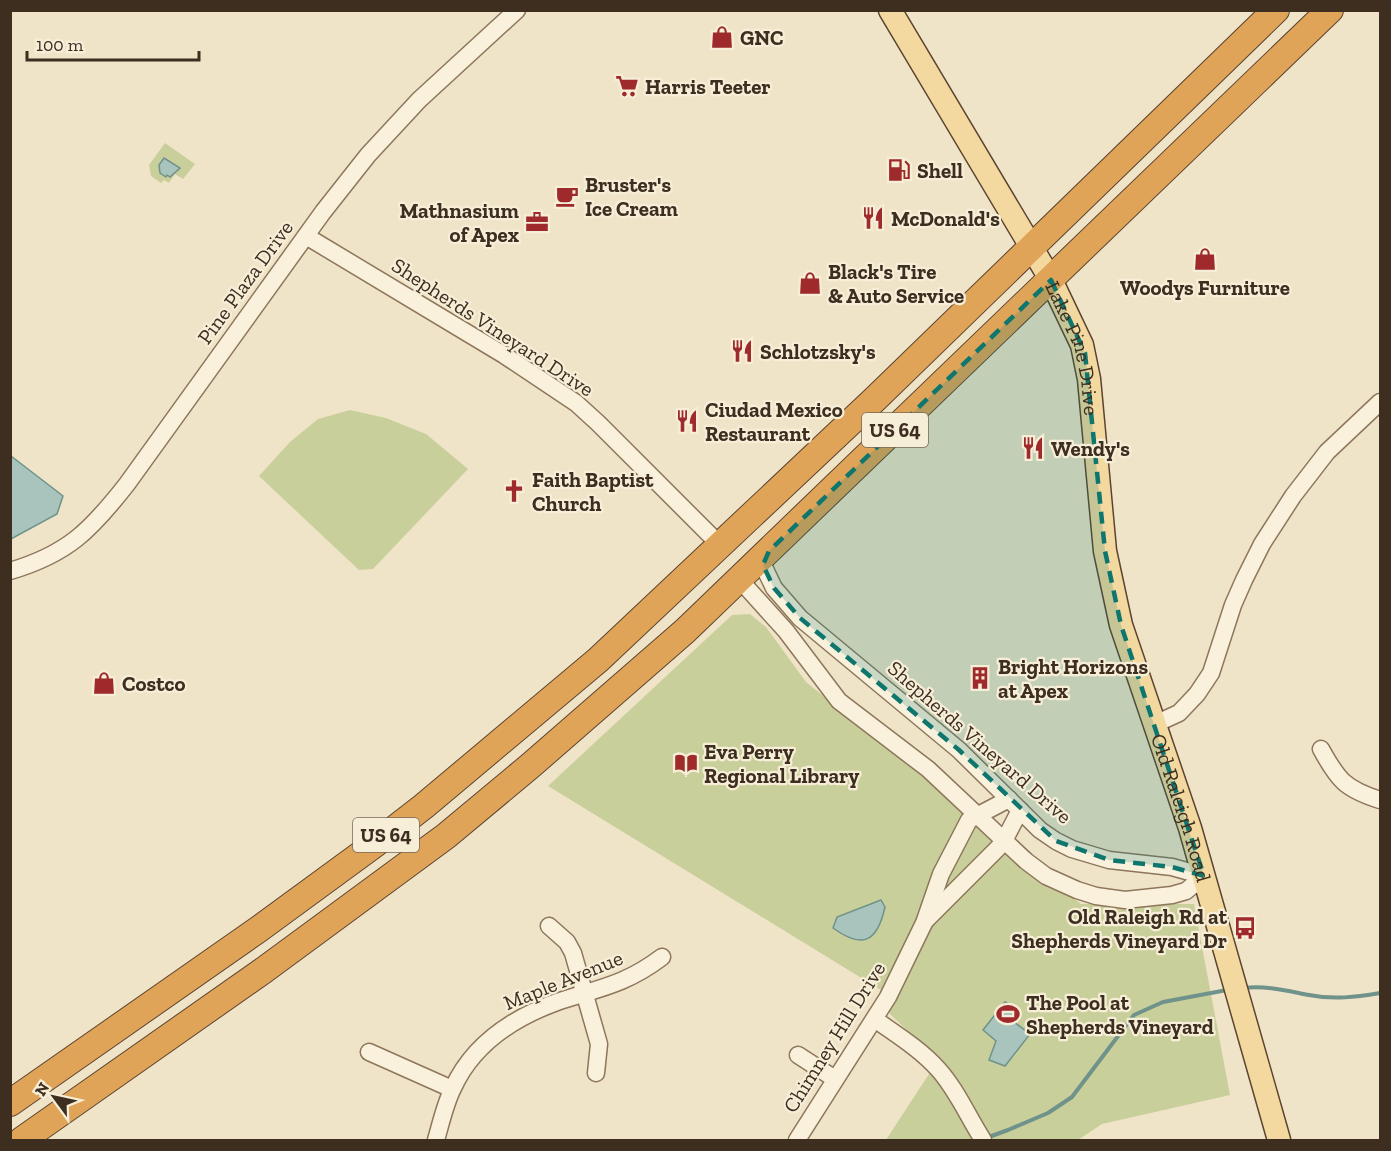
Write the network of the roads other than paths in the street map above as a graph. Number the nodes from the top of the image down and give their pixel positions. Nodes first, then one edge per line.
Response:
1 (517, 10) edge
2 (890, 10) edge
3 (1276, 10) edge
4 (1330, 10) edge
5 (306, 236) junction
6 (1031, 248) junction
7 (1051, 280) junction
8 (1380, 402) edge
9 (824, 447) junction
10 (721, 546) junction
11 (769, 551) junction
12 (10, 571) edge
13 (739, 579) junction
14 (604, 700) junction
15 (1155, 724) junction
16 (1321, 749) dead end
17 (1380, 800) edge
18 (1015, 805) junction
19 (977, 814) junction
20 (1004, 841) junction
21 (1204, 876) junction
22 (924, 923) junction
23 (549, 926) dead end
24 (662, 957) dead end
25 (585, 995) junction
26 (876, 1020) junction
27 (369, 1052) dead end
28 (81, 1053) junction
29 (798, 1055) dead end
30 (596, 1073) dead end
31 (835, 1079) junction
32 (452, 1089) junction
33 (10, 1103) edge
34 (10, 1114) edge
35 (22, 1140) edge
36 (436, 1140) edge
37 (797, 1140) edge
38 (983, 1140) edge
39 (1279, 1140) edge

1 - 5 street, Pine Plaza Drive
2 - 6 main road, Lake Pine Drive
3 - 6 highway, US 64
4 - 7 highway, US 64
5 - 10 street, Shepherds Vineyard Drive
5 - 12 street, Pine Plaza Drive
6 - 7 main road, Lake Pine Drive
6 - 9 highway, US 64
7 - 11 highway, US 64
7 - 15 main road, Lake Pine Drive
8 - 15 street, Old Raleigh Road
9 - 10 highway, US 64
9 - 13 highway
10 - 14 highway
10 - 28 highway, US 64
11 - 13 highway, US 64
11 - 18 street, Shepherds Vineyard Drive
13 - 14 highway, US 64
13 - 19 street
14 - 35 highway, US 64
15 - 21 main road, Old Raleigh Road
16 - 17 street
18 - 19 street, Chimney Hill Drive
18 - 20 street, Chimney Hill Drive
18 - 21 street, Shepherds Vineyard Drive
19 - 20 street
19 - 22 street, Chimney Hill Drive
20 - 21 street
20 - 22 street, Chimney Hill Drive
21 - 39 main road, Old Raleigh Road
22 - 26 street, Chimney Hill Drive
23 - 25 street
24 - 25 street, Maple Avenue
25 - 30 street
25 - 32 street, Maple Avenue
26 - 31 street, Chimney Hill Drive
26 - 38 street
27 - 32 street
28 - 33 highway, US 64
28 - 34 highway
29 - 31 street
31 - 37 street, Chimney Hill Drive
32 - 36 street, Maple Avenue

